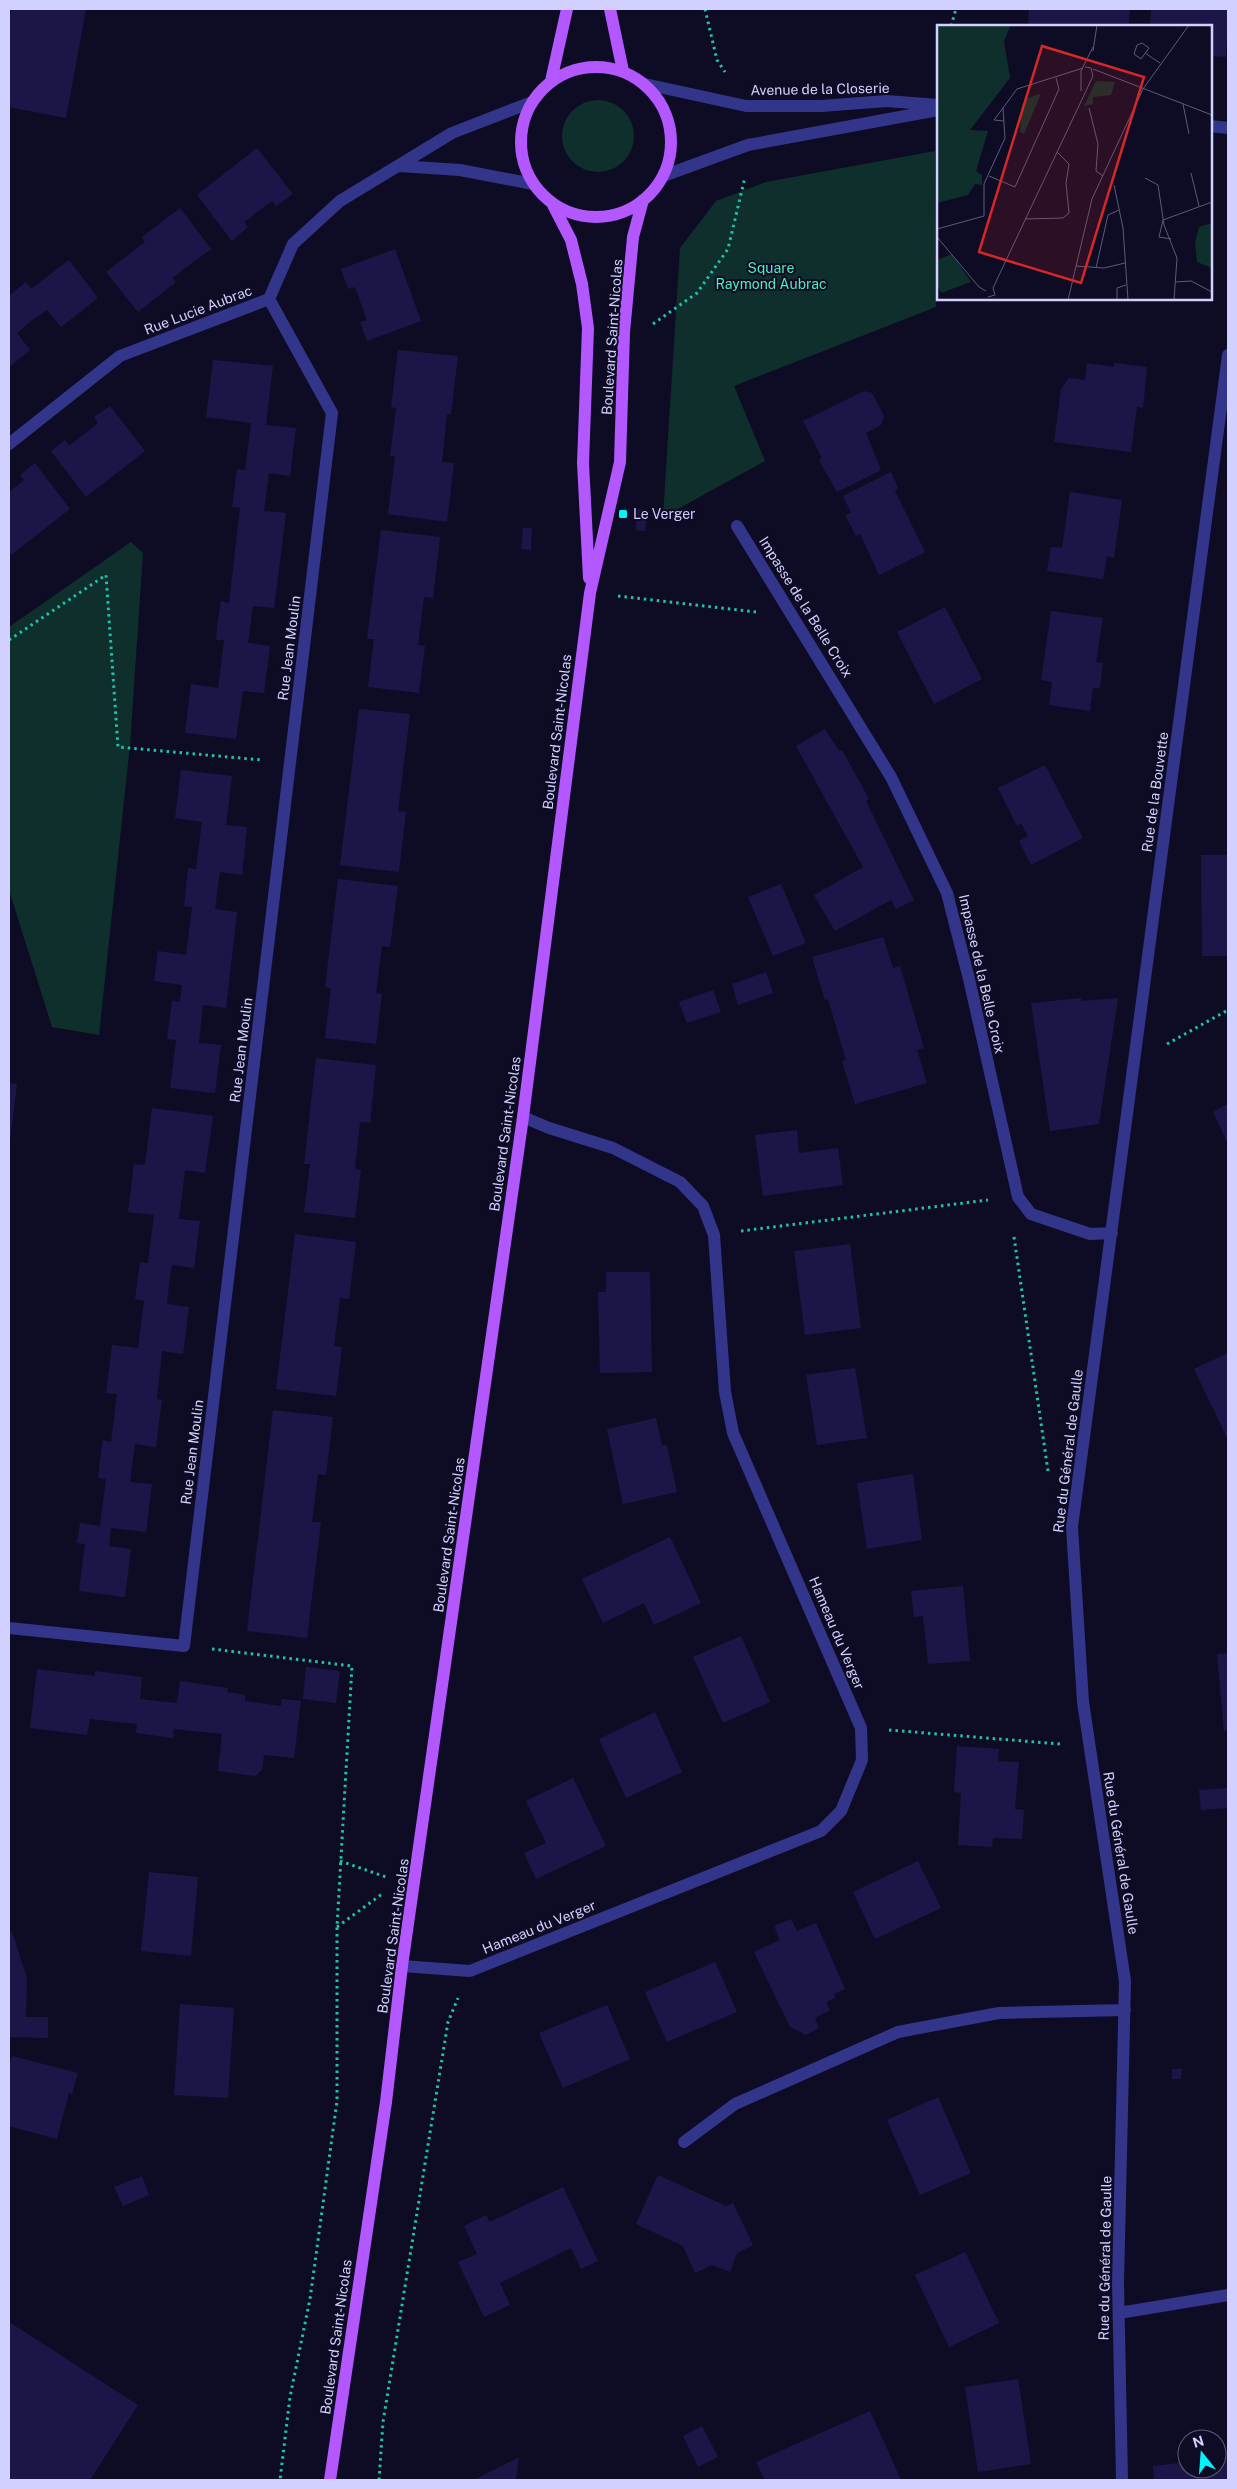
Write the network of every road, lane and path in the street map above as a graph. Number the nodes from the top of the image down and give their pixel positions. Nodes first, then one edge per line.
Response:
1 (567, 9) edge
2 (610, 9) edge
3 (705, 9) edge
4 (956, 9) edge
5 (951, 25) edge
6 (717, 60) dead end
7 (623, 71) junction
8 (551, 81) junction
9 (645, 84) junction
10 (532, 102) junction
11 (937, 105) edge
12 (937, 110) edge
13 (1212, 126) edge
14 (1228, 128) edge
15 (399, 166) junction
16 (663, 176) junction
17 (745, 178) dead end
18 (533, 184) junction
19 (643, 200) junction
20 (552, 203) junction
21 (269, 299) junction
22 (624, 332) junction
23 (1228, 355) edge
24 (9, 444) edge
25 (737, 526) dead end
26 (590, 593) junction
27 (794, 616) junction
28 (9, 640) edge
29 (290, 763) junction
30 (1228, 1010) edge
31 (1134, 1063) junction
32 (523, 1117) junction
33 (1018, 1197) junction
34 (1112, 1233) junction
35 (714, 1235) junction
36 (1050, 1478) dead end
37 (9, 1628) edge
38 (184, 1646) junction
39 (861, 1728) junction
40 (1089, 1746) junction
41 (340, 1861) junction
42 (415, 1886) junction
43 (337, 1927) junction
44 (402, 1966) junction
45 (470, 1971) junction
46 (1125, 2010) junction
47 (684, 2142) dead end
48 (1228, 2295) edge
49 (1118, 2313) junction
50 (280, 2480) edge
51 (330, 2480) edge
52 (379, 2480) edge
53 (1122, 2480) edge

1 - 8 main road
2 - 7 main road
3 - 6 path
4 - 5 path
7 - 8 main road
7 - 9 main road
8 - 10 main road
9 - 11 street, Avenue de la Closerie
9 - 16 main road
10 - 15 street, Rue Lucie Aubrac
10 - 18 main road
12 - 16 street
13 - 14 street
15 - 18 street
15 - 21 street, Rue Lucie Aubrac
16 - 19 main road
17 - 22 path
18 - 20 main road
19 - 20 main road
19 - 22 main road, Boulevard Saint-Nicolas
20 - 26 main road, Boulevard Saint-Nicolas
21 - 24 street, Rue Lucie Aubrac
21 - 29 street, Rue Jean Moulin
22 - 26 main road, Boulevard Saint-Nicolas
23 - 31 street, Rue de la Bouvette
25 - 27 street, Impasse de la Belle Croix
26 - 27 path
26 - 32 main road, Boulevard Saint-Nicolas
27 - 33 street, Impasse de la Belle Croix
28 - 29 path
29 - 38 street, Rue Jean Moulin
30 - 31 path
31 - 34 street, Rue de la Bouvette
32 - 35 street, Hameau du Verger
32 - 42 main road, Boulevard Saint-Nicolas
33 - 34 street, Impasse de la Belle Croix
33 - 35 path
33 - 36 path
34 - 40 street, Rue du Général de Gaulle
35 - 39 street, Hameau du Verger
37 - 38 street
38 - 41 path
39 - 40 path
39 - 45 street, Hameau du Verger
40 - 46 street, Rue du Général de Gaulle
41 - 42 path
41 - 43 path
42 - 43 path
42 - 44 main road, Boulevard Saint-Nicolas
43 - 50 path
44 - 45 street, Hameau du Verger
44 - 51 main road, Boulevard Saint-Nicolas
45 - 52 path
46 - 47 street
46 - 49 street, Rue du Général de Gaulle
48 - 49 street
49 - 53 street, Rue du Général de Gaulle

